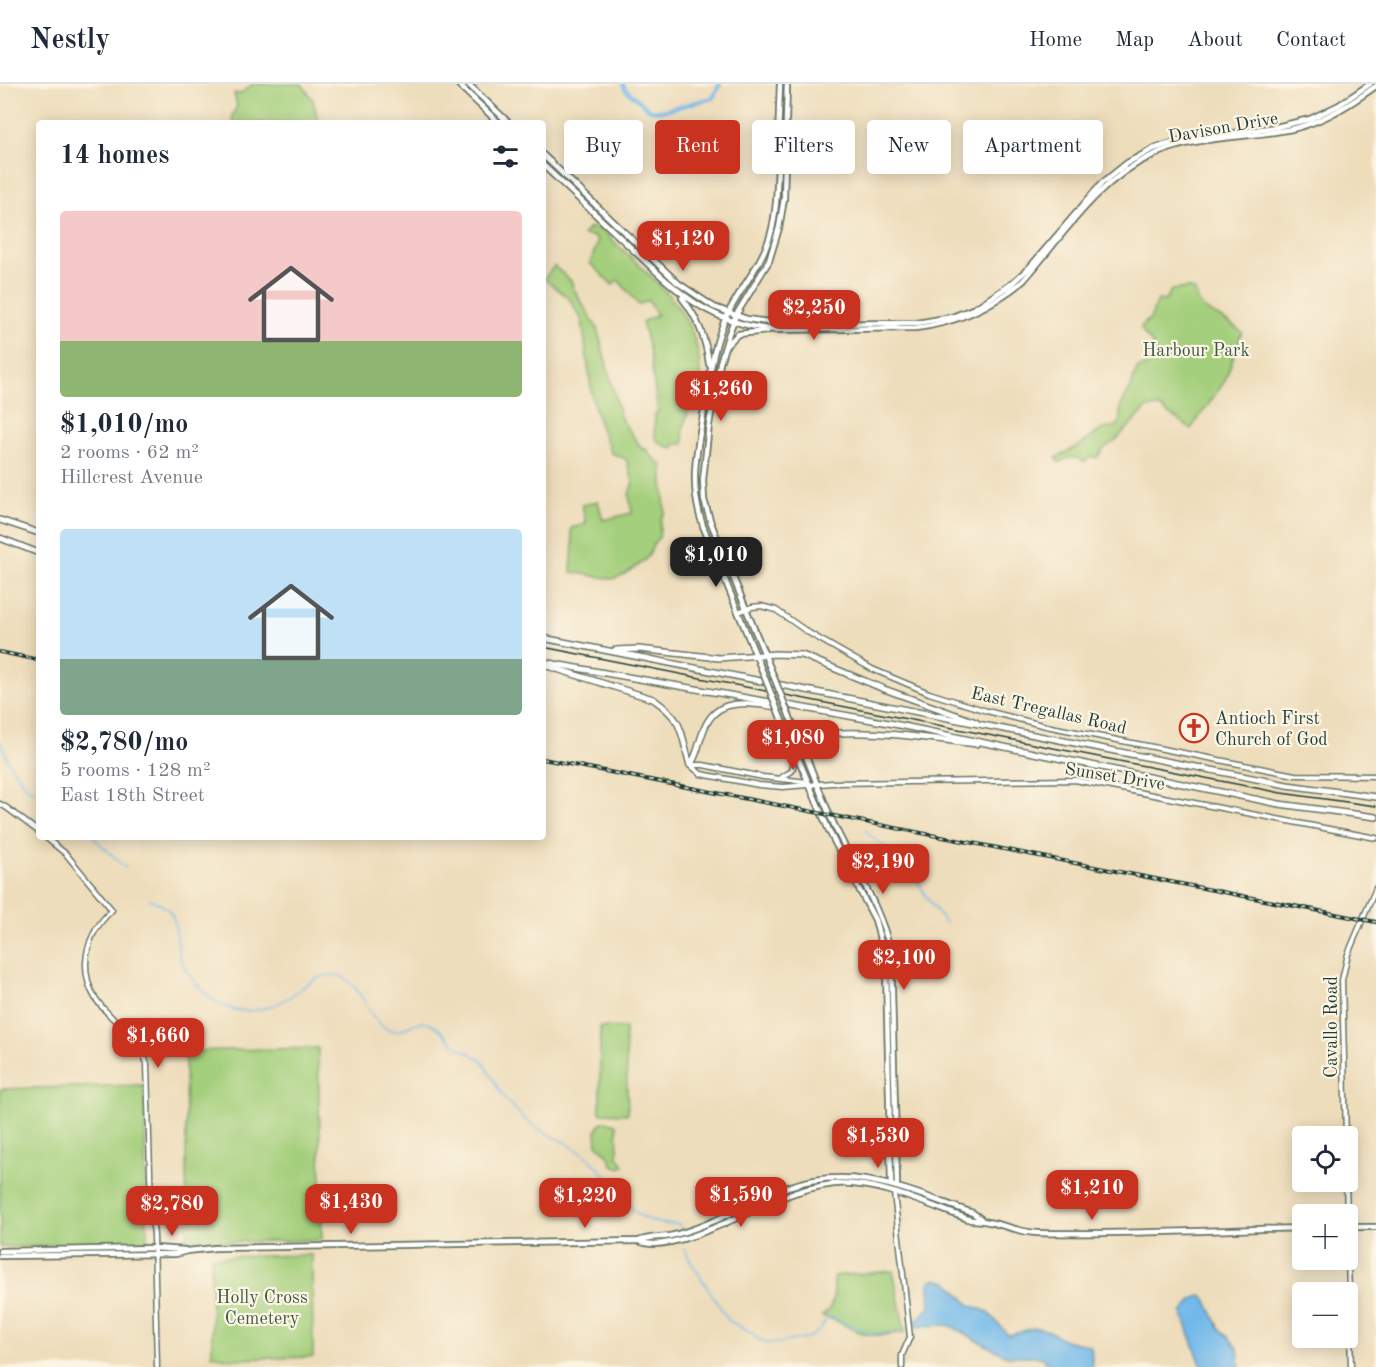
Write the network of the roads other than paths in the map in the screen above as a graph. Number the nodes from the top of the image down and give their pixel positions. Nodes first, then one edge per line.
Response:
1 (458, 84) edge
2 (468, 84) edge
3 (780, 84) edge
4 (787, 84) edge
5 (1370, 84) edge
6 (1376, 86) edge
7 (479, 104) junction
8 (502, 116) junction
9 (496, 120) edge
10 (506, 120) edge
11 (546, 157) edge
12 (546, 168) edge
13 (678, 292) junction
14 (729, 313) junction
15 (736, 315) junction
16 (726, 319) junction
17 (734, 321) junction
18 (775, 330) junction
19 (723, 351) junction
20 (710, 369) junction
21 (0, 520) edge
22 (36, 532) edge
23 (0, 538) edge
24 (36, 552) edge
25 (747, 610) junction
26 (738, 612) junction
27 (546, 640) edge
28 (605, 651) junction
29 (765, 654) junction
30 (755, 655) junction
31 (546, 664) edge
32 (546, 664) edge
33 (828, 712) junction
34 (985, 727) junction
35 (799, 736) junction
36 (1012, 747) junction
37 (795, 750) junction
38 (690, 765) junction
39 (1376, 776) edge
40 (779, 778) junction
41 (810, 784) junction
42 (818, 785) junction
43 (1376, 797) edge
44 (0, 804) edge
45 (1376, 817) edge
46 (36, 830) edge
47 (1376, 838) edge
48 (49, 840) edge
49 (1376, 888) edge
50 (1346, 1126) edge
51 (893, 1186) junction
52 (894, 1193) junction
53 (981, 1219) junction
54 (1358, 1227) edge
55 (1376, 1227) edge
56 (1292, 1228) edge
57 (639, 1241) junction
58 (0, 1251) edge
59 (154, 1251) junction
60 (0, 1256) edge
61 (1348, 1270) edge
62 (157, 1367) edge
63 (902, 1367) edge
64 (1351, 1367) edge

1 - 7 main road
2 - 8 main road
3 - 14 main road
4 - 15 main road
5 - 15 main road, Davison Drive
6 - 18 main road, Davison Drive
7 - 8 main road
7 - 9 main road
8 - 10 main road
11 - 14 main road, Davison Drive
12 - 13 main road
13 - 16 main road, Davison Drive
13 - 20 main road
14 - 15 main road, Davison Drive
14 - 16 main road
15 - 17 main road
16 - 17 main road, Davison Drive
16 - 20 main road
17 - 18 main road, Davison Drive
17 - 19 main road
18 - 19 main road
19 - 25 main road
20 - 26 main road
21 - 22 highway
23 - 24 highway
25 - 26 street, East Tregallas Road
25 - 29 main road
25 - 39 street, East Tregallas Road
26 - 30 main road
27 - 28 highway
28 - 30 highway
28 - 34 highway
29 - 30 highway
29 - 34 highway
29 - 35 main road, bridge
30 - 37 main road, bridge
31 - 33 highway
32 - 38 highway
33 - 36 highway
33 - 38 highway
34 - 43 highway
35 - 36 highway
35 - 42 main road
36 - 45 highway
37 - 40 street
37 - 41 main road
38 - 40 street
38 - 41 street
40 - 41 street
41 - 42 street, Sunset Drive
41 - 51 main road
42 - 47 street, Sunset Drive
42 - 51 main road
44 - 46 street
48 - 59 street
49 - 50 street, Cavallo Road
51 - 52 main road
51 - 53 main road
51 - 57 main road
52 - 53 main road
52 - 57 main road
52 - 63 street
53 - 56 main road
54 - 55 main road
57 - 59 main road
58 - 59 main road
59 - 60 main road
59 - 62 street
61 - 64 street

